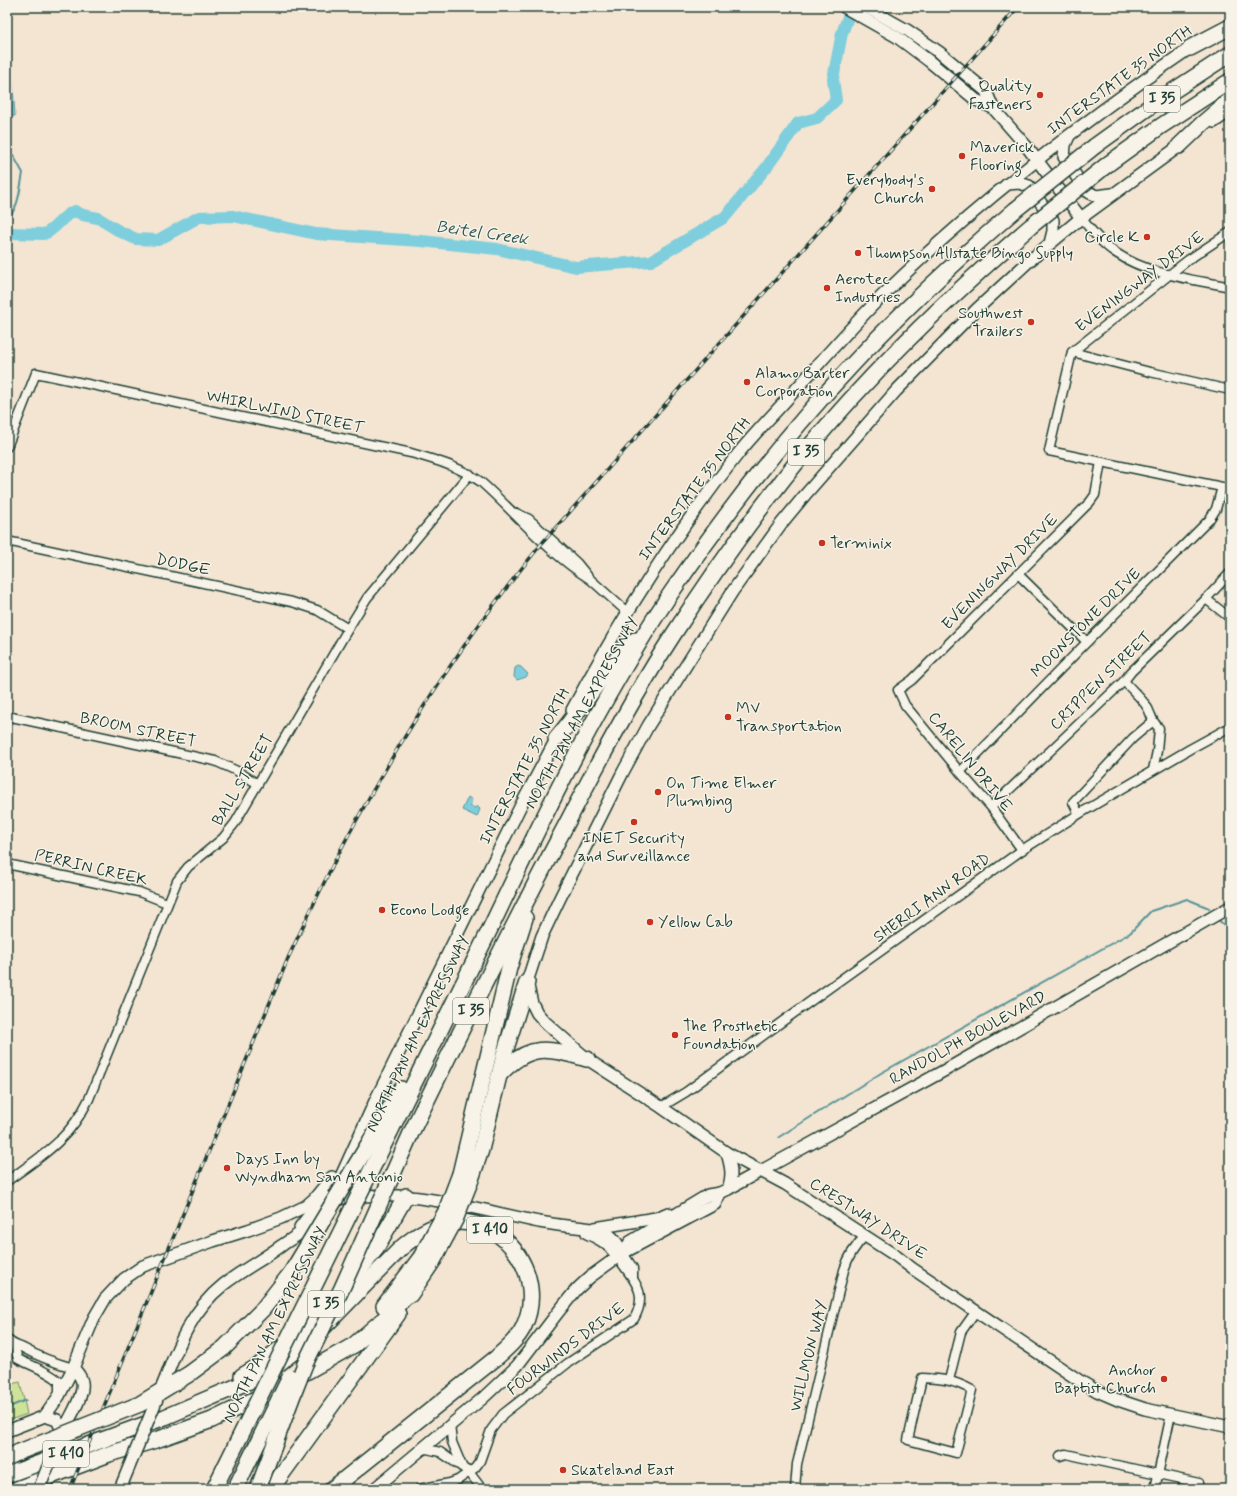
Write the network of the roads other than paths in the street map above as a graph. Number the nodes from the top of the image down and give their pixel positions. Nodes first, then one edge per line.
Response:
1 (844, 7) edge
2 (866, 7) edge
3 (1230, 21) edge
4 (1230, 27) edge
5 (1190, 48) junction
6 (1230, 54) edge
7 (1230, 81) edge
8 (1230, 100) edge
9 (993, 108) junction
10 (1230, 110) edge
11 (1070, 134) junction
12 (1179, 146) junction
13 (1037, 160) junction
14 (1007, 184) junction
15 (1114, 194) junction
16 (1081, 218) junction
17 (1230, 232) edge
18 (1050, 243) junction
19 (1170, 274) junction
20 (1230, 288) edge
21 (1072, 352) junction
22 (1230, 390) edge
23 (7, 447) edge
24 (1101, 462) junction
25 (470, 474) junction
26 (7, 541) edge
27 (1230, 573) edge
28 (1018, 574) junction
29 (1206, 599) junction
30 (628, 612) junction
31 (1230, 618) edge
32 (649, 627) junction
33 (348, 629) junction
34 (1086, 642) junction
35 (1124, 681) junction
36 (898, 690) joint
37 (7, 716) edge
38 (1152, 722) junction
39 (1230, 727) edge
40 (556, 739) junction
41 (1154, 770) junction
42 (960, 772) junction
43 (258, 784) junction
44 (991, 807) junction
45 (1079, 814) junction
46 (1022, 850) junction
47 (7, 864) edge
48 (531, 892) junction
49 (167, 903) junction
50 (1230, 907) edge
51 (527, 982) junction
52 (587, 1058) junction
53 (500, 1074) junction
54 (376, 1099) junction
55 (661, 1107) junction
56 (385, 1129) junction
57 (412, 1131) junction
58 (727, 1153) junction
59 (760, 1170) junction
60 (332, 1177) junction
61 (465, 1178) junction
62 (7, 1181) edge
63 (724, 1191) junction
64 (372, 1195) junction
65 (406, 1196) junction
66 (331, 1200) junction
67 (697, 1201) junction
68 (576, 1227) junction
69 (595, 1228) junction
70 (384, 1232) junction
71 (865, 1236) junction
72 (289, 1240) junction
73 (621, 1257) junction
74 (427, 1259) junction
75 (602, 1268) junction
76 (630, 1275) junction
77 (415, 1287) junction
78 (976, 1311) junction
79 (7, 1339) edge
80 (14, 1345) junction
81 (316, 1366) junction
82 (73, 1368) junction
83 (950, 1380) junction
84 (59, 1396) junction
85 (189, 1406) junction
86 (1171, 1414) junction
87 (45, 1416) junction
88 (450, 1425) junction
89 (1230, 1427) edge
90 (7, 1431) edge
91 (124, 1433) junction
92 (59, 1440) junction
93 (419, 1451) junction
94 (11, 1455) edge
95 (1060, 1456) dead end
96 (362, 1464) junction
97 (462, 1466) junction
98 (7, 1469) edge
99 (469, 1472) junction
100 (1158, 1474) junction
101 (7, 1475) edge
102 (238, 1483) edge
103 (1199, 1483) dead end
104 (17, 1489) edge
105 (39, 1489) edge
106 (120, 1489) edge
107 (214, 1489) edge
108 (258, 1489) edge
109 (271, 1489) edge
110 (332, 1489) edge
111 (341, 1489) edge
112 (374, 1489) edge
113 (419, 1489) edge
114 (482, 1489) edge
115 (795, 1489) edge
116 (1155, 1489) edge

1 - 9 main road
2 - 9 main road
3 - 5 main road, INTERSTATE 35 NORTH
4 - 5 highway
5 - 11 main road, INTERSTATE 35 NORTH
6 - 32 highway, NORTH PAN AM EXPRESSWAY / I 35, bridge
7 - 48 highway, I 35, bridge
8 - 12 highway
9 - 13 main road
10 - 12 main road
11 - 13 main road, INTERSTATE 35 NORTH
11 - 15 main road
12 - 15 main road
13 - 14 main road, INTERSTATE 35 NORTH
13 - 16 main road
14 - 18 main road
14 - 30 main road, INTERSTATE 35 NORTH
15 - 16 main road
16 - 18 main road
16 - 19 street
17 - 19 street, EVENINGWAY DRIVE
18 - 51 main road
19 - 20 street
19 - 21 street, EVENINGWAY DRIVE
21 - 22 street
21 - 24 street, EVENINGWAY DRIVE
23 - 25 street, WHIRLWIND STREET
24 - 28 street, EVENINGWAY DRIVE
24 - 34 street, MOONSTONE DRIVE
25 - 30 street, WHIRLWIND STREET
25 - 33 street, BALL STREET
26 - 33 street, DODGE
27 - 29 street, CRIPPEN STREET
28 - 34 street
28 - 36 street, EVENINGWAY DRIVE
29 - 31 street
29 - 35 street, CRIPPEN STREET
30 - 40 main road, INTERSTATE 35 NORTH
32 - 40 highway
32 - 56 highway, NORTH PAN AM EXPRESSWAY / I 35
33 - 43 street, BALL STREET
34 - 42 street, MOONSTONE DRIVE
35 - 38 street
35 - 44 street, CRIPPEN STREET
36 - 42 street, CARELIN DRIVE
37 - 43 street, BROOM STREET
38 - 41 street
38 - 45 street
39 - 41 street, SHERRI ANN ROAD
40 - 54 main road, INTERSTATE 35 NORTH
41 - 45 street, SHERRI ANN ROAD
42 - 44 street, CARELIN DRIVE
43 - 49 street, BALL STREET
44 - 46 street, CARELIN DRIVE
45 - 46 street, SHERRI ANN ROAD
46 - 55 street, SHERRI ANN ROAD
47 - 49 street, PERRIN CREEK
48 - 57 highway, I 35
48 - 61 highway
49 - 62 street, BALL STREET
50 - 59 main road, RANDOLPH BOULEVARD
51 - 52 main road, CRESTWAY DRIVE
51 - 53 highway
52 - 53 highway
52 - 55 main road, CRESTWAY DRIVE
53 - 61 highway
54 - 60 main road, INTERSTATE 35 NORTH
54 - 66 main road, INTERSTATE 35 NORTH
55 - 58 main road, CRESTWAY DRIVE
56 - 94 highway, bridge
56 - 107 highway, NORTH PAN AM EXPRESSWAY / I 35, bridge
57 - 102 highway, I 35, bridge
57 - 108 highway, bridge
58 - 59 main road, CRESTWAY DRIVE
58 - 63 main road
59 - 63 main road, RANDOLPH BOULEVARD
59 - 71 main road, CRESTWAY DRIVE
60 - 72 main road, INTERSTATE 35 NORTH
60 - 82 main road
61 - 74 highway, bridge
63 - 67 main road, RANDOLPH BOULEVARD
63 - 73 main road, RANDOLPH BOULEVARD
64 - 65 main road
64 - 66 main road
64 - 70 highway
65 - 68 main road
65 - 70 highway
66 - 72 main road, INTERSTATE 35 NORTH
67 - 69 main road
67 - 73 main road, RANDOLPH BOULEVARD
68 - 69 main road
68 - 73 main road
69 - 73 main road
70 - 85 highway
71 - 78 main road, CRESTWAY DRIVE
71 - 115 street, WILLMON WAY
72 - 106 main road, INTERSTATE 35 NORTH, bridge
73 - 75 main road
73 - 76 street, FOURWINDS DRIVE
74 - 77 highway
74 - 81 highway
75 - 76 street
75 - 88 main road
76 - 99 street, FOURWINDS DRIVE
77 - 81 highway
77 - 109 highway
78 - 83 street
78 - 86 main road, CRESTWAY DRIVE
79 - 80 street
80 - 82 street
80 - 84 street
81 - 104 highway
82 - 84 main road
82 - 92 main road
83 - 83 street
84 - 87 main road
85 - 91 highway, I 410
85 - 96 highway, I 410
86 - 89 main road, CRESTWAY DRIVE
86 - 100 street
87 - 90 main road
87 - 92 main road
88 - 93 main road
88 - 97 street
91 - 98 highway
91 - 101 highway, I 410
92 - 105 main road, bridge
93 - 97 street
93 - 112 main road
95 - 100 street
96 - 110 highway, I 410
96 - 111 highway
97 - 99 street
99 - 113 street, FOURWINDS DRIVE
99 - 114 street
100 - 103 street
100 - 116 street

